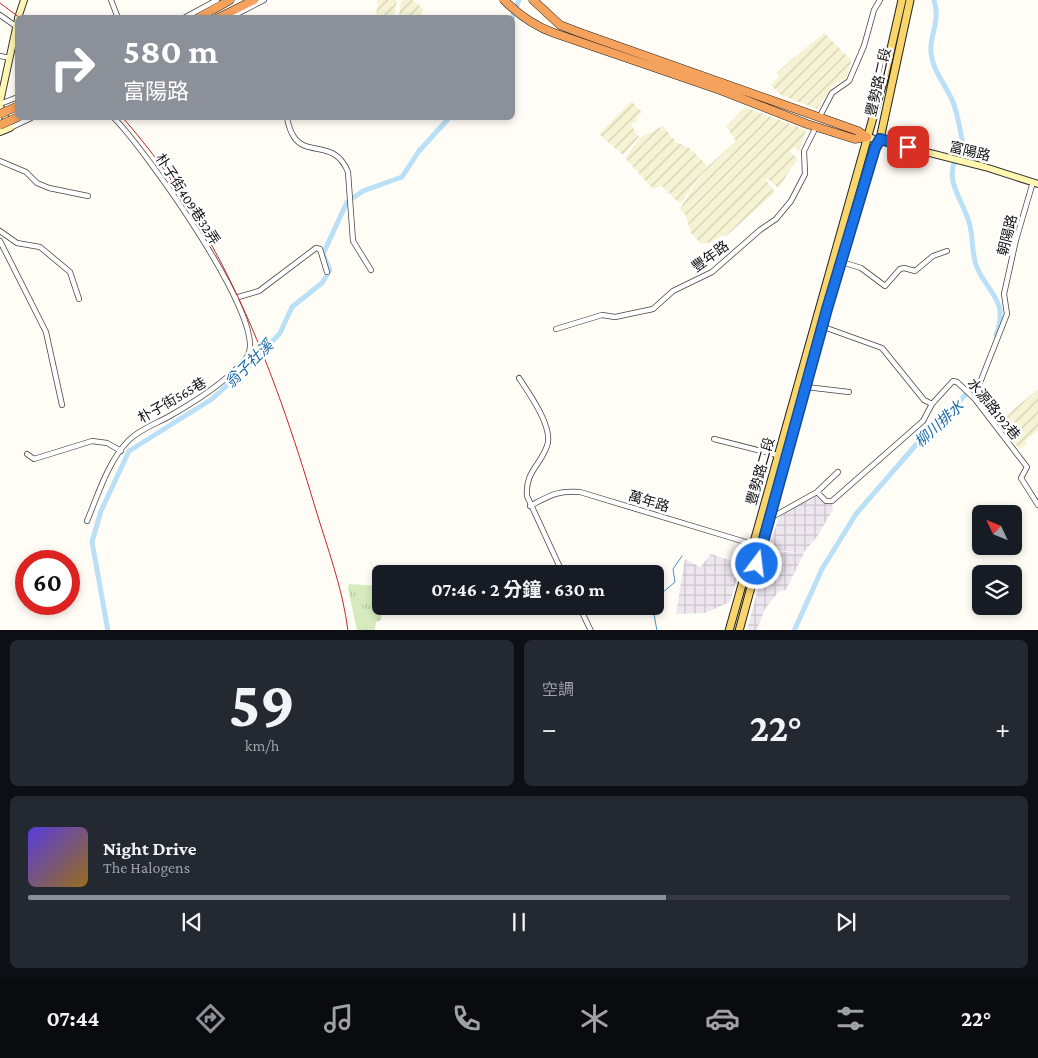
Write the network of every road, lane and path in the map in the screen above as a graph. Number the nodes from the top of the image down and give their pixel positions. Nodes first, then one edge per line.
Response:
1 (24, 0) edge
2 (111, 0) edge
3 (217, 0) edge
4 (228, 0) edge
5 (245, 0) edge
6 (254, 0) edge
7 (264, 0) edge
8 (504, 0) edge
9 (533, 0) edge
10 (880, 0) edge
11 (902, 0) edge
12 (910, 0) edge
13 (213, 13) edge
14 (0, 14) edge
15 (19, 15) edge
16 (117, 15) edge
17 (190, 15) edge
18 (224, 15) edge
19 (235, 15) edge
20 (15, 21) edge
21 (15, 32) edge
22 (0, 56) edge
23 (10, 58) junction
24 (721, 86) junction
25 (15, 98) edge
26 (0, 104) edge
27 (15, 107) edge
28 (0, 114) edge
29 (821, 114) dead end
30 (15, 118) edge
31 (27, 120) edge
32 (116, 120) edge
33 (287, 120) edge
34 (0, 125) edge
35 (10, 128) junction
36 (815, 129) dead end
37 (0, 132) edge
38 (867, 137) junction
39 (880, 139) junction
40 (0, 161) edge
41 (1036, 183) edge
42 (88, 196) dead end
43 (0, 231) edge
44 (0, 241) edge
45 (947, 251) dead end
46 (833, 255) junction
47 (841, 262) junction
48 (371, 270) dead end
49 (327, 272) dead end
50 (235, 298) junction
51 (78, 299) dead end
52 (814, 323) junction
53 (822, 326) junction
54 (556, 329) dead end
55 (519, 378) dead end
56 (806, 387) junction
57 (848, 392) dead end
58 (974, 398) junction
59 (62, 404) dead end
60 (932, 404) junction
61 (714, 439) dead end
62 (120, 451) junction
63 (27, 454) dead end
64 (777, 455) junction
65 (838, 472) dead end
66 (817, 492) junction
67 (1038, 505) edge
68 (530, 506) junction
69 (772, 513) junction
70 (87, 521) dead end
71 (752, 545) junction
72 (762, 547) junction
73 (559, 565) edge
74 (584, 615) edge
75 (592, 630) edge
76 (729, 630) edge
77 (739, 630) edge

1 - 15 street
2 - 16 street
3 - 17 street
4 - 13 highway
5 - 13 highway
6 - 18 highway
7 - 19 street
8 - 24 highway
9 - 24 highway
10 - 29 street
11 - 38 main road, 豐勢路二段
12 - 39 main road, 豐勢路二段
14 - 20 street
21 - 23 street
22 - 23 street
23 - 26 street
24 - 38 highway
25 - 26 street
26 - 35 street
27 - 28 highway, bridge
30 - 34 highway, bridge
31 - 35 street
32 - 50 street, 朴子街409巷32弄
33 - 48 street
35 - 37 street
36 - 54 street, 豐年路
38 - 39 street, 富陽路
38 - 46 main road, 豐勢路二段
39 - 41 street, 富陽路
39 - 47 main road, 豐勢路二段
40 - 42 street
41 - 58 street, 朝陽路
43 - 51 street
44 - 59 street
45 - 47 street
46 - 47 street
46 - 52 main road, 豐勢路二段
47 - 53 main road, 豐勢路二段
49 - 50 street
50 - 62 street, 朴子街565巷
52 - 53 street
52 - 64 main road, 豐勢路二段
53 - 56 main road, 豐勢路二段
53 - 60 street
55 - 68 street
56 - 57 street
56 - 69 main road, 豐勢路二段
58 - 60 street, 水源路192巷
58 - 67 street, 水源路192巷
60 - 66 street
61 - 64 street
62 - 63 street
62 - 70 street, 朴子街565巷
64 - 71 main road, 豐勢路二段
65 - 66 street
66 - 69 street
68 - 71 street, 萬年路
68 - 73 street
69 - 72 main road, 豐勢路二段
71 - 72 street, 萬年路
71 - 76 main road, 豐勢路二段
72 - 77 main road, 豐勢路二段
74 - 75 street

